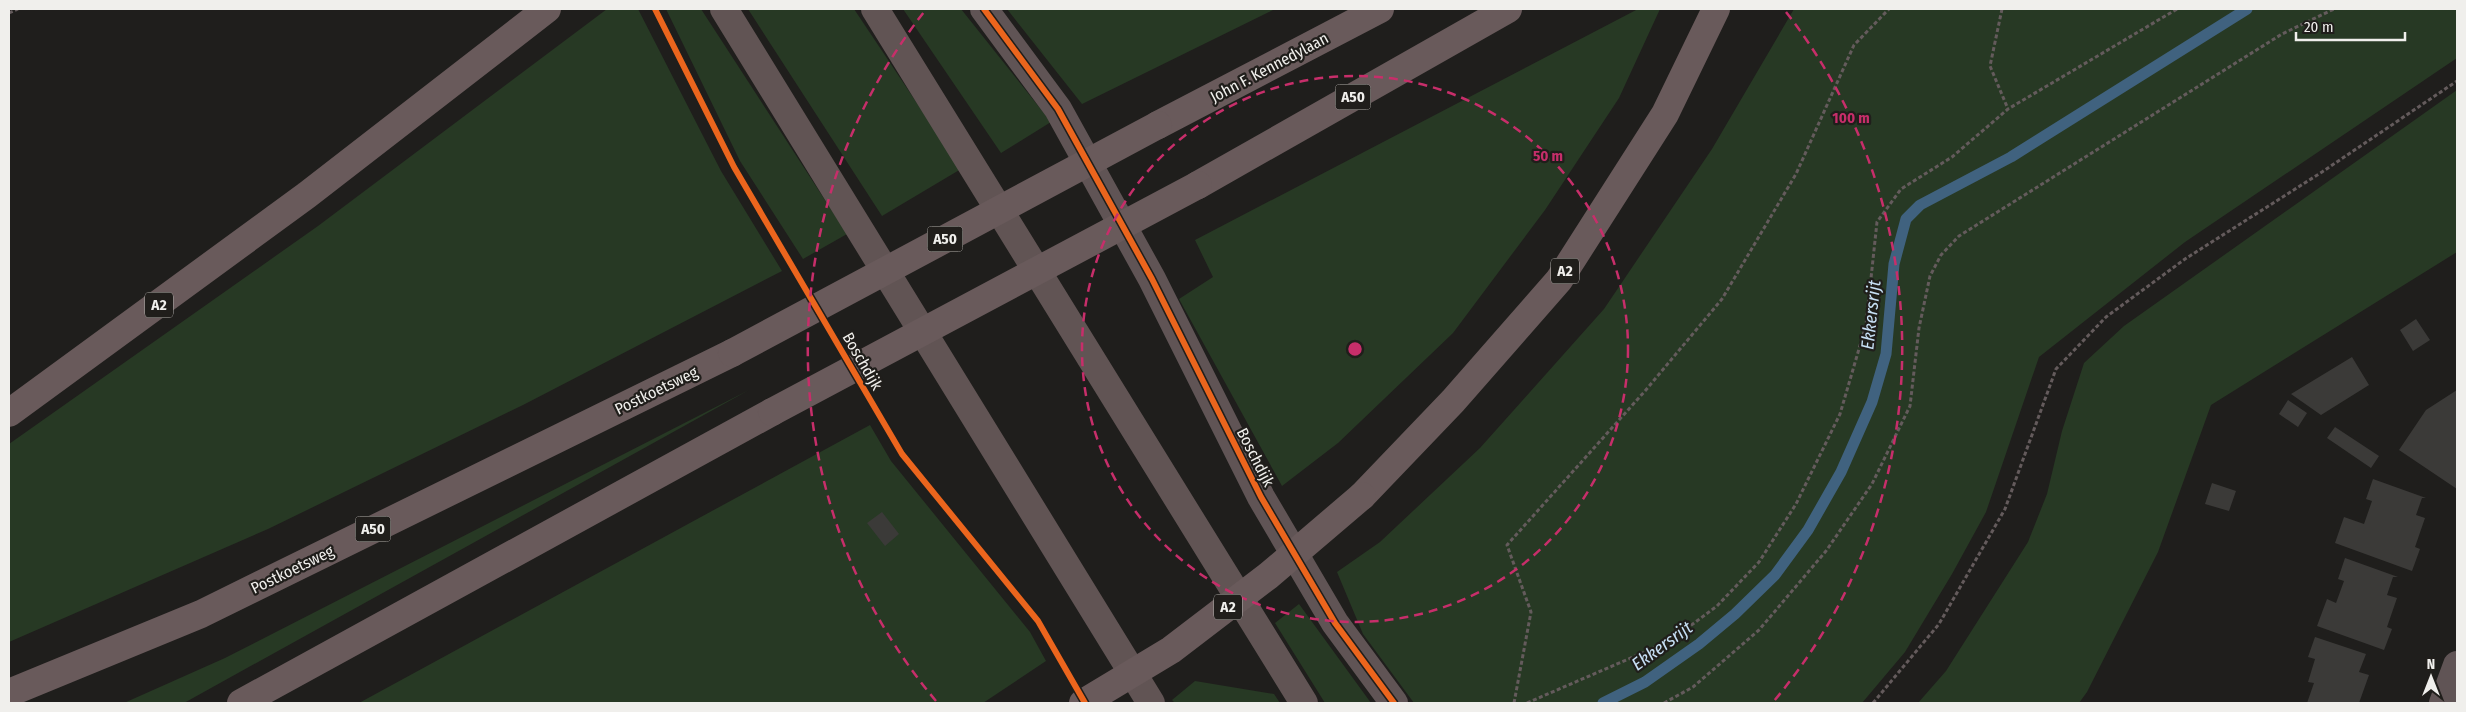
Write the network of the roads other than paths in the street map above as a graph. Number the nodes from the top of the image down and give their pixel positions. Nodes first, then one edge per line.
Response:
1 (547, 9) edge
2 (724, 9) edge
3 (875, 9) edge
4 (984, 9) edge
5 (1380, 9) edge
6 (1508, 9) edge
7 (1716, 9) edge
8 (732, 353) joint
9 (9, 414) edge
10 (2457, 665) edge
11 (9, 693) edge
12 (241, 703) edge
13 (1083, 703) edge
14 (1151, 703) edge
15 (1304, 703) edge
16 (1394, 703) edge
17 (2444, 703) edge

1 - 9 highway, A2
2 - 14 main road
3 - 15 main road
4 - 16 street, Boschdijk
5 - 8 highway, John F. Kennedylaan / A50, bridge
6 - 12 highway, Boschdijk / A50, bridge
7 - 13 highway, A2, bridge
8 - 11 highway, Postkoetsweg / A50
10 - 17 street

